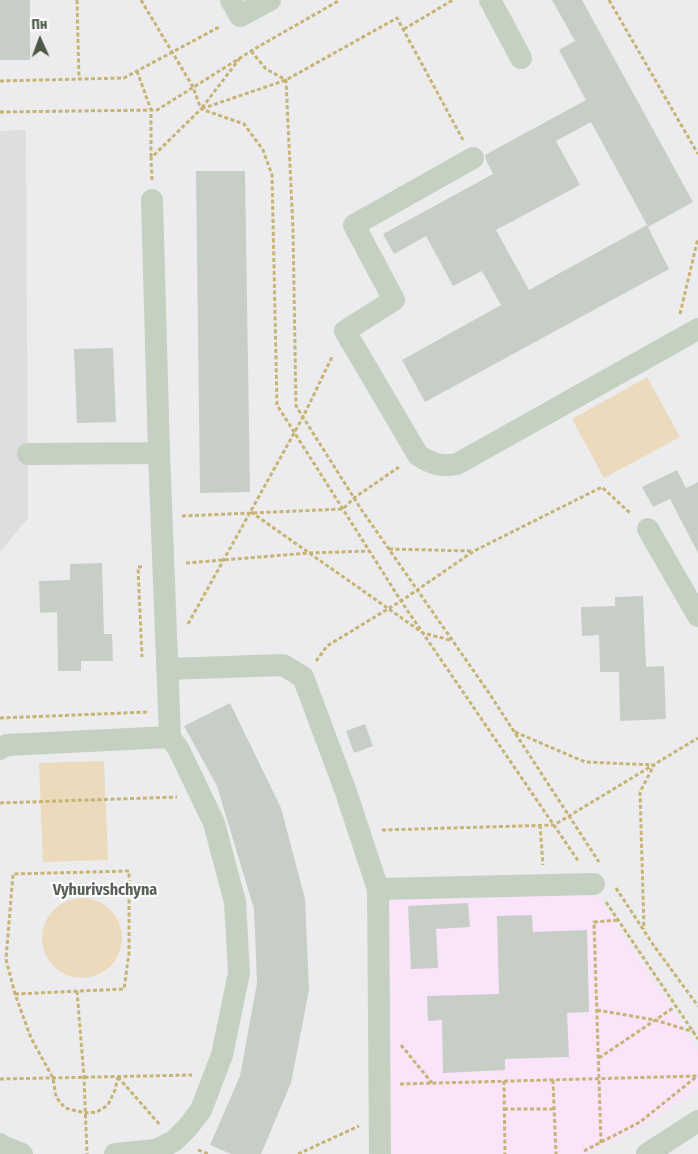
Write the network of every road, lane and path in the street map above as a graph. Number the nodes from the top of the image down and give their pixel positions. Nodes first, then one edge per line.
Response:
1 (77, 0) edge
2 (141, 0) edge
3 (270, 0) edge
4 (340, 0) edge
5 (453, 0) edge
6 (490, 0) edge
7 (609, 0) edge
8 (235, 8) edge
9 (404, 29) junction
10 (251, 51) junction
11 (173, 52) junction
12 (240, 58) junction
13 (521, 58) dead end
14 (137, 72) junction
15 (79, 79) junction
16 (286, 80) junction
17 (0, 81) edge
18 (193, 88) junction
19 (201, 109) junction
20 (151, 110) junction
21 (0, 112) edge
22 (698, 154) edge
23 (151, 158) junction
24 (472, 158) joint
25 (152, 200) joint
26 (698, 238) edge
27 (698, 329) edge
28 (344, 331) junction
29 (672, 343) junction
30 (303, 417) junction
31 (294, 432) junction
32 (159, 453) junction
33 (28, 454) dead end
34 (418, 455) junction
35 (354, 498) junction
36 (343, 509) junction
37 (250, 512) junction
38 (162, 517) junction
39 (648, 529) joint
40 (389, 549) junction
41 (370, 551) junction
42 (474, 551) junction
43 (309, 554) junction
44 (223, 560) junction
45 (164, 564) junction
46 (416, 589) junction
47 (401, 601) junction
48 (388, 609) junction
49 (698, 616) edge
50 (186, 628) dead end
51 (423, 633) junction
52 (452, 640) junction
53 (168, 669) junction
54 (303, 677) junction
55 (169, 711) junction
56 (0, 718) edge
57 (514, 732) junction
58 (170, 737) junction
59 (698, 738) edge
60 (0, 749) edge
61 (654, 765) junction
62 (201, 796) junction
63 (0, 803) edge
64 (569, 816) junction
65 (540, 825) junction
66 (554, 825) junction
67 (359, 831) junction
68 (602, 877) junction
69 (544, 885) junction
70 (378, 889) junction
71 (618, 920) junction
72 (644, 930) junction
73 (77, 991) junction
74 (15, 994) junction
75 (676, 1006) junction
76 (698, 1006) edge
77 (597, 1010) junction
78 (379, 1019) junction
79 (655, 1020) junction
80 (694, 1032) junction
81 (698, 1039) edge
82 (599, 1058) junction
83 (214, 1074) junction
84 (697, 1075) edge
85 (118, 1076) junction
86 (84, 1077) junction
87 (0, 1078) edge
88 (53, 1078) junction
89 (599, 1079) junction
90 (553, 1080) junction
91 (504, 1081) junction
92 (433, 1084) junction
93 (380, 1085) junction
94 (504, 1109) junction
95 (555, 1109) junction
96 (85, 1113) junction
97 (380, 1116) junction
98 (698, 1121) edge
99 (174, 1141) junction
100 (601, 1143) junction
101 (0, 1144) edge
102 (584, 1152) dead end
103 (22, 1154) edge
104 (87, 1154) edge
105 (115, 1154) edge
106 (298, 1154) edge
107 (380, 1154) edge
108 (506, 1154) edge
109 (556, 1154) edge
110 (647, 1154) edge

1 - 15 path
2 - 11 path
3 - 8 street
4 - 10 path
5 - 9 path
6 - 13 street
7 - 22 path
8 - 11 path
9 - 16 path
9 - 24 path
10 - 12 path
10 - 16 path
11 - 14 path
11 - 18 path
12 - 18 path
12 - 19 path
14 - 15 path
14 - 20 path
15 - 17 path
16 - 19 path
16 - 30 path
18 - 19 path
18 - 20 path
19 - 23 path
19 - 31 path
20 - 21 path
20 - 23 path
23 - 25 path
24 - 28 street
25 - 32 street
26 - 29 path
27 - 29 street
28 - 30 path
28 - 34 street
29 - 34 street
30 - 31 path
30 - 35 path
31 - 36 path
31 - 37 path
32 - 33 street
32 - 38 street
34 - 35 path
35 - 36 path
35 - 40 path
36 - 37 path
36 - 41 path
37 - 38 path
37 - 43 path
37 - 44 path
38 - 45 street
39 - 42 path
39 - 49 street
40 - 42 path
40 - 46 path
41 - 43 path
41 - 47 path
42 - 46 path
43 - 44 path
43 - 48 path
44 - 45 path
44 - 50 path
45 - 53 street
46 - 47 path
46 - 52 path
47 - 48 path
47 - 51 path
48 - 51 path
48 - 54 path
51 - 52 path
51 - 66 path
52 - 57 path
53 - 54 street
53 - 55 street
54 - 67 street
55 - 56 path
55 - 58 street
57 - 61 path
57 - 64 path
58 - 60 street
58 - 62 street
59 - 61 path
61 - 64 path
61 - 72 path
62 - 63 path
62 - 83 street
64 - 66 path
64 - 68 path
65 - 66 path
65 - 67 path
65 - 69 path
66 - 68 path
67 - 70 street
68 - 69 street
68 - 71 path
68 - 72 path
69 - 70 street
70 - 78 street
71 - 75 path
71 - 77 path
72 - 76 path
73 - 74 path
73 - 74 path
73 - 86 path
74 - 88 path
75 - 79 path
75 - 80 path
77 - 79 path
77 - 82 path
78 - 92 path
78 - 93 street
79 - 80 path
79 - 82 path
80 - 81 path
82 - 89 path
83 - 85 path
83 - 99 street
84 - 89 path
84 - 100 path
85 - 86 path
85 - 96 path
85 - 99 path
86 - 88 path
86 - 96 path
87 - 88 path
88 - 96 path
89 - 90 path
89 - 100 path
90 - 91 path
90 - 95 path
91 - 92 path
91 - 94 path
92 - 93 path
93 - 97 street
94 - 95 path
94 - 108 path
95 - 109 path
96 - 104 path
97 - 106 path
97 - 107 street
98 - 110 street
99 - 105 street
100 - 102 path
101 - 103 street

